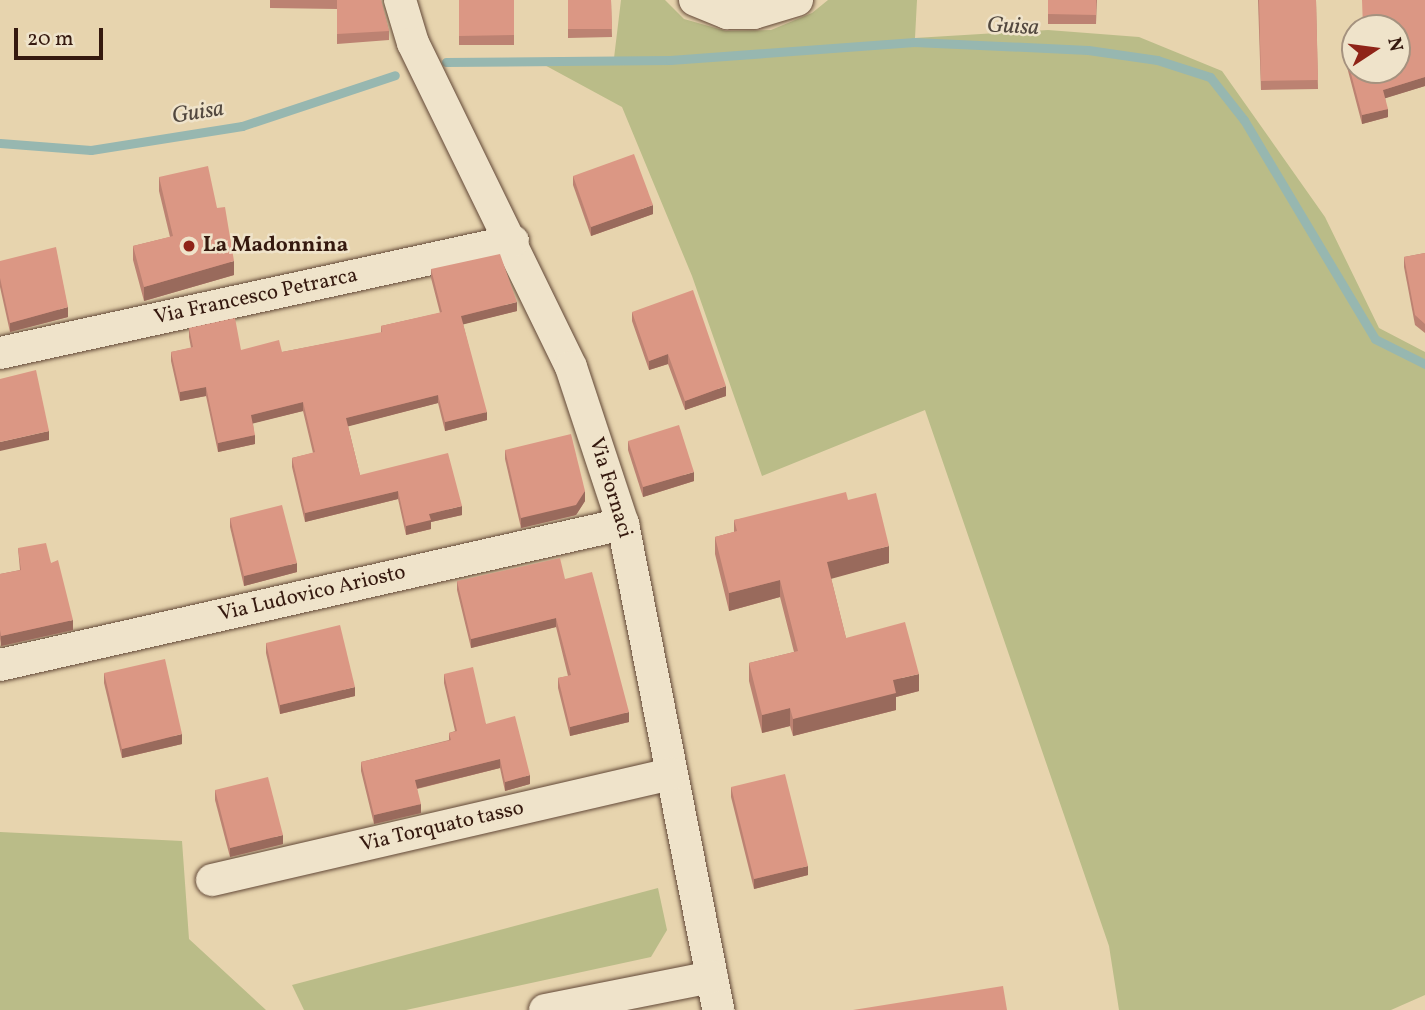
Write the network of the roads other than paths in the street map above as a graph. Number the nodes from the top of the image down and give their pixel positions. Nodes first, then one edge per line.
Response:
1 (400, 0) edge
2 (695, 0) edge
3 (797, 0) edge
4 (513, 241) junction
5 (0, 353) edge
6 (623, 524) junction
7 (0, 665) edge
8 (671, 774) junction
9 (212, 880) dead end
10 (712, 977) junction
11 (545, 1010) edge
12 (718, 1010) edge

1 - 4 street, Via Fornaci
2 - 3 street
4 - 5 street, Via Francesco Petrarca
4 - 6 street, Via Fornaci
6 - 7 street, Via Ludovico Ariosto
6 - 8 street, Via Fornaci
8 - 9 street, Via Torquato tasso
8 - 10 street, Via Fornaci
10 - 11 street
10 - 12 street, Via Fornaci

